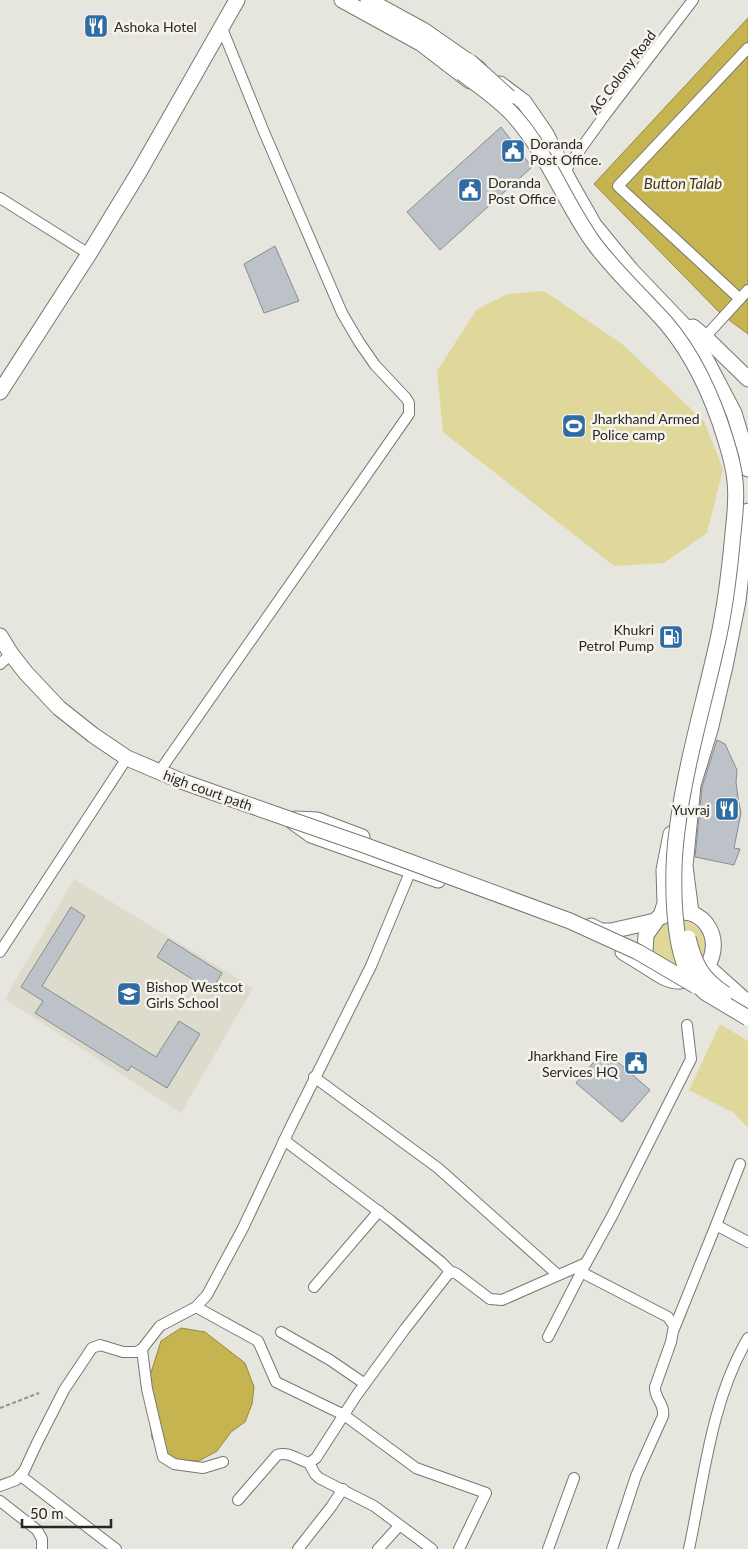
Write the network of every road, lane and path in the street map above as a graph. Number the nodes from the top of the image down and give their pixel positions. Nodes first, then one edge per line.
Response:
1 (237, 0) edge
2 (342, 0) edge
3 (368, 0) edge
4 (693, 0) edge
5 (221, 26) junction
6 (748, 48) edge
7 (466, 67) junction
8 (564, 172) junction
9 (552, 181) junction
10 (0, 198) edge
11 (89, 254) junction
12 (748, 290) edge
13 (740, 299) junction
14 (661, 301) junction
15 (706, 337) junction
16 (748, 379) edge
17 (0, 392) edge
18 (748, 469) edge
19 (748, 511) edge
20 (0, 636) edge
21 (6, 659) edge
22 (127, 758) junction
23 (159, 772) junction
24 (289, 819) junction
25 (411, 870) junction
26 (692, 913) junction
27 (658, 919) junction
28 (0, 950) edge
29 (708, 967) junction
30 (649, 968) junction
31 (664, 977) junction
32 (728, 986) junction
33 (700, 988) junction
34 (748, 992) edge
35 (748, 1004) edge
36 (748, 1009) edge
37 (748, 1018) edge
38 (748, 1024) edge
39 (687, 1025) dead end
40 (314, 1078) junction
41 (284, 1140) junction
42 (740, 1164) dead end
43 (379, 1211) junction
44 (716, 1225) junction
45 (748, 1242) edge
46 (583, 1267) junction
47 (451, 1272) junction
48 (558, 1275) junction
49 (314, 1287) dead end
50 (196, 1307) junction
51 (674, 1329) junction
52 (282, 1332) dead end
53 (548, 1337) dead end
54 (748, 1338) edge
55 (142, 1349) junction
56 (365, 1384) junction
57 (39, 1393) dead end
58 (0, 1408) edge
59 (344, 1415) junction
60 (222, 1462) dead end
61 (309, 1463) junction
62 (20, 1476) junction
63 (574, 1478) dead end
64 (0, 1486) edge
65 (343, 1489) junction
66 (238, 1500) dead end
67 (0, 1501) edge
68 (399, 1526) junction
69 (42, 1549) edge
70 (116, 1549) edge
71 (298, 1549) edge
72 (378, 1549) edge
73 (432, 1549) edge
74 (459, 1549) edge
75 (548, 1549) edge
76 (612, 1549) edge
77 (689, 1549) edge

1 - 5 main road
2 - 7 main road
3 - 7 main road
4 - 8 street, AG Colony Road
5 - 11 main road
5 - 23 street
6 - 13 street
7 - 8 main road
7 - 9 main road
7 - 33 main road, bridge
7 - 36 main road, bridge
8 - 9 street, AG Colony Road
8 - 14 main road
9 - 27 main road
10 - 11 street
11 - 17 main road
12 - 13 street
13 - 15 street
14 - 15 main road
14 - 18 main road
15 - 16 main road
19 - 26 main road
20 - 21 main road, high court path
21 - 22 main road, high court path
22 - 23 main road, high court path
22 - 28 street
23 - 24 main road, high court path
24 - 25 main road
24 - 27 main road
24 - 33 main road, bridge
25 - 30 main road
25 - 40 street
26 - 27 main road
26 - 29 main road
27 - 30 main road
29 - 31 main road
29 - 32 main road
30 - 31 main road
31 - 38 main road
32 - 34 main road
32 - 35 main road
33 - 37 main road, bridge
39 - 46 street
40 - 41 street
40 - 48 street
41 - 43 street
41 - 50 street
42 - 44 street
43 - 47 street
43 - 49 street
44 - 45 street
44 - 51 street
46 - 48 street
46 - 51 street
46 - 53 street
47 - 48 street
47 - 56 street
50 - 55 street
50 - 59 street
51 - 76 street
52 - 56 street
54 - 77 street
55 - 60 street
55 - 62 street
56 - 59 street
57 - 58 path
59 - 61 street
59 - 74 street
61 - 65 street
61 - 66 street
62 - 64 street
62 - 70 street
63 - 75 street
65 - 68 street
65 - 71 street
67 - 69 street
68 - 72 street
68 - 73 street

